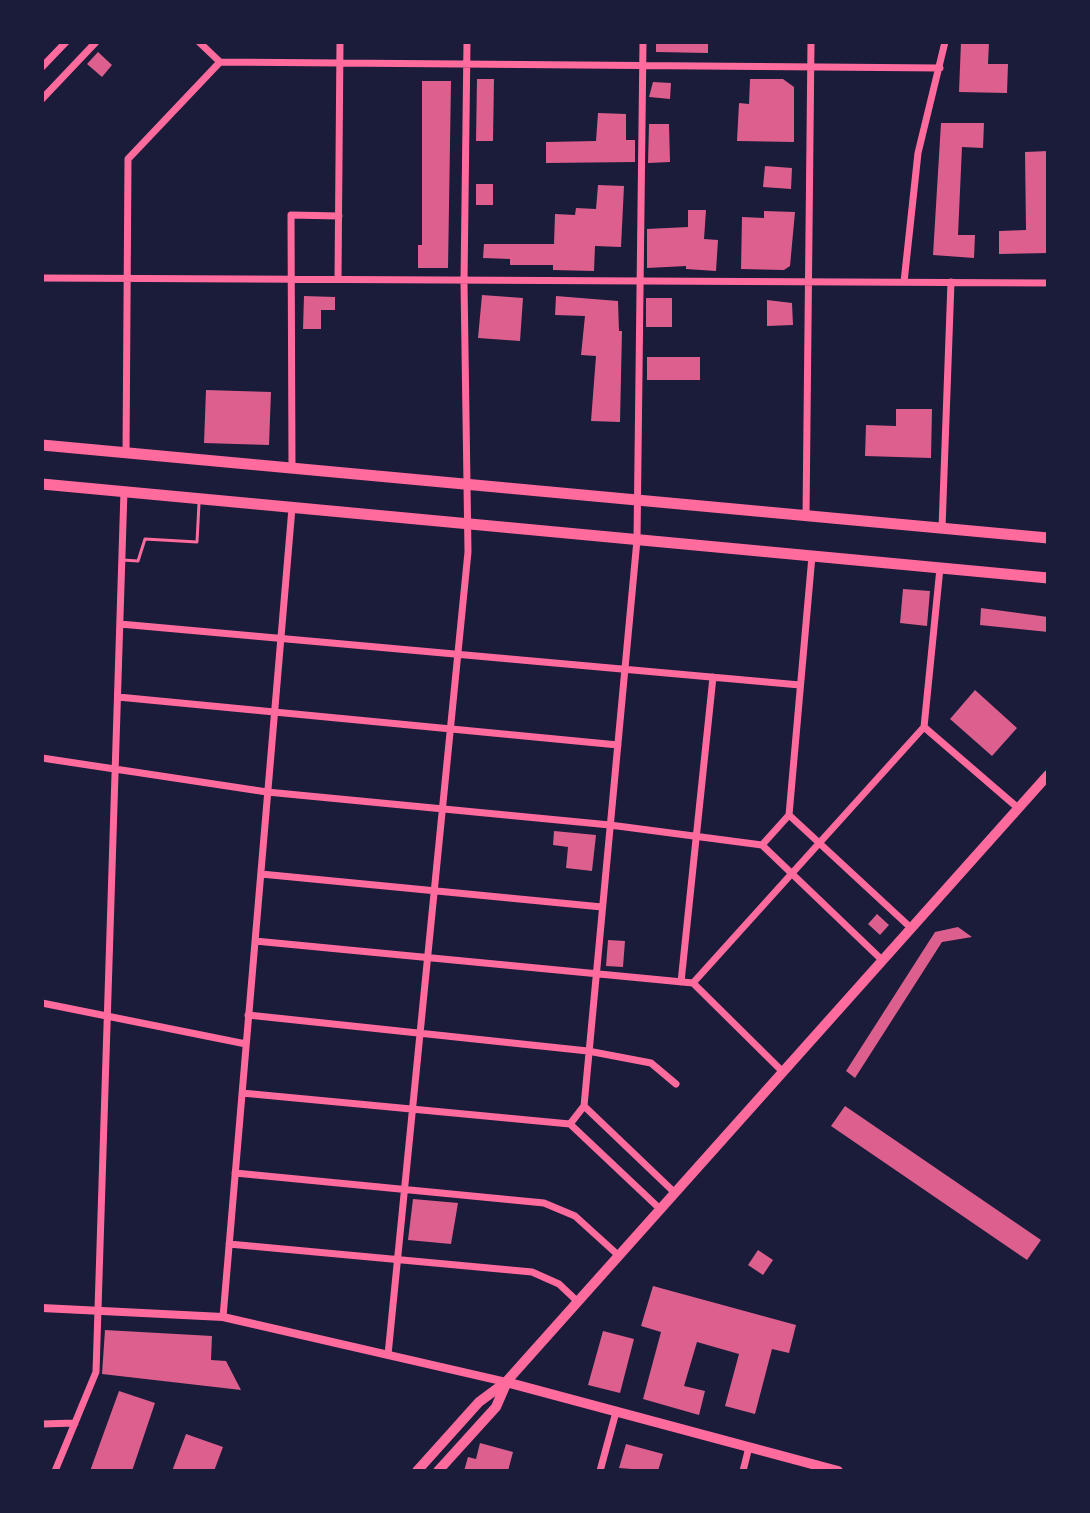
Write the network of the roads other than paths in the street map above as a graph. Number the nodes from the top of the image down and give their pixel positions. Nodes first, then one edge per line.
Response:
1 (66, 42) edge
2 (96, 42) edge
3 (199, 42) edge
4 (340, 42) edge
5 (467, 42) edge
6 (643, 42) edge
7 (811, 42) edge
8 (945, 42) edge
9 (220, 62) junction
10 (340, 63) junction
11 (467, 63) junction
12 (642, 65) junction
13 (811, 66) junction
14 (42, 67) edge
15 (940, 68) junction
16 (42, 99) edge
17 (339, 216) junction
18 (42, 278) edge
19 (127, 278) junction
20 (291, 279) junction
21 (338, 279) junction
22 (641, 281) junction
23 (464, 282) junction
24 (809, 282) junction
25 (904, 282) junction
26 (951, 282) junction
27 (1048, 283) edge
28 (42, 445) edge
29 (126, 453) junction
30 (292, 469) junction
31 (42, 484) edge
32 (468, 484) junction
33 (124, 491) junction
34 (199, 499) junction
35 (638, 500) junction
36 (292, 508) junction
37 (806, 516) junction
38 (468, 524) junction
39 (942, 528) junction
40 (1048, 538) edge
41 (637, 540) junction
42 (812, 556) junction
43 (122, 560) junction
44 (940, 568) junction
45 (1048, 578) edge
46 (120, 624) junction
47 (281, 637) junction
48 (458, 653) junction
49 (626, 670) junction
50 (713, 677) junction
51 (800, 685) junction
52 (118, 697) junction
53 (274, 713) junction
54 (924, 727) junction
55 (451, 730) junction
56 (618, 745) junction
57 (42, 758) edge
58 (117, 770) junction
59 (1048, 775) edge
60 (267, 792) junction
61 (1018, 808) junction
62 (443, 809) junction
63 (789, 815) junction
64 (610, 825) junction
65 (697, 834) junction
66 (819, 843) junction
67 (762, 845) junction
68 (261, 874) junction
69 (792, 874) junction
70 (435, 891) junction
71 (602, 907) junction
72 (911, 928) junction
73 (255, 941) junction
74 (428, 957) junction
75 (882, 960) junction
76 (596, 973) junction
77 (681, 982) junction
78 (693, 983) junction
79 (42, 1003) edge
80 (109, 1015) junction
81 (248, 1015) junction
82 (420, 1033) junction
83 (246, 1044) junction
84 (588, 1051) junction
85 (782, 1071) junction
86 (676, 1084) dead end
87 (242, 1093) junction
88 (584, 1106) junction
89 (413, 1109) junction
90 (570, 1124) junction
91 (235, 1173) junction
92 (406, 1188) junction
93 (674, 1192) junction
94 (659, 1208) junction
95 (229, 1244) junction
96 (618, 1255) junction
97 (400, 1259) junction
98 (577, 1301) junction
99 (42, 1308) edge
100 (99, 1311) junction
101 (223, 1317) junction
102 (388, 1355) junction
103 (506, 1382) junction
104 (616, 1412) junction
105 (75, 1423) junction
106 (42, 1424) edge
107 (749, 1447) junction
108 (55, 1471) edge
109 (417, 1471) edge
110 (438, 1471) edge
111 (600, 1471) edge
112 (743, 1471) edge
113 (838, 1471) edge

1 - 14 street
2 - 16 street
3 - 9 street
4 - 10 street
5 - 11 street
6 - 12 street
7 - 13 street
8 - 15 street
9 - 10 street
9 - 19 street
10 - 11 street
10 - 17 street
11 - 12 street
11 - 23 street
12 - 13 street
12 - 22 street
13 - 15 street
13 - 24 street
15 - 25 street
17 - 20 street
17 - 21 street
18 - 19 street
19 - 20 street
19 - 29 street
20 - 21 street
20 - 30 street
21 - 23 street
22 - 23 street
22 - 24 street
22 - 35 street
23 - 32 street
24 - 25 street
24 - 37 street
25 - 26 street
26 - 27 street
26 - 39 street
28 - 29 main road
29 - 30 main road
30 - 32 main road
31 - 33 main road
32 - 35 main road
32 - 38 street
33 - 34 main road
33 - 43 street
34 - 36 main road
34 - 43 lane
35 - 37 main road
35 - 41 street
36 - 38 main road
36 - 47 street
37 - 39 main road
38 - 41 main road
38 - 48 street
39 - 40 main road
41 - 42 main road
41 - 49 street
42 - 44 main road
42 - 51 street
43 - 46 street
44 - 45 main road
44 - 54 street
46 - 47 street
46 - 52 street
47 - 48 street
47 - 53 street
48 - 49 street
48 - 55 street
49 - 50 street
49 - 56 street
50 - 51 street
50 - 65 street
51 - 63 street
52 - 53 street
52 - 58 street
53 - 55 street
53 - 60 street
54 - 61 street
54 - 66 street
55 - 56 street
55 - 62 street
56 - 64 street
57 - 58 street
58 - 60 street
58 - 80 street
59 - 61 main road
60 - 62 street
60 - 68 street
61 - 72 main road
62 - 64 street
62 - 70 street
63 - 66 street
63 - 67 street
64 - 65 street
64 - 71 street
65 - 67 street
65 - 77 street
66 - 69 street
66 - 72 street
67 - 69 street
68 - 70 street
68 - 73 street
69 - 75 street
69 - 78 street
70 - 71 street
70 - 74 street
71 - 76 street
72 - 75 main road
73 - 74 street
73 - 81 street
74 - 76 street
74 - 82 street
75 - 85 main road
76 - 77 street
76 - 84 street
77 - 78 street
78 - 85 street
79 - 80 street
80 - 83 street
80 - 100 street
81 - 82 street
81 - 83 street
82 - 84 street
82 - 89 street
83 - 87 street
84 - 86 street
84 - 88 street
85 - 93 main road
87 - 89 street
87 - 91 street
88 - 90 street
88 - 93 street
89 - 90 street
89 - 92 street
90 - 94 street
91 - 92 street
91 - 95 street
92 - 96 street
92 - 97 street
93 - 94 main road
94 - 96 main road
95 - 97 street
95 - 101 street
96 - 98 main road
97 - 98 street
97 - 102 street
98 - 103 main road
99 - 100 street
100 - 101 street
100 - 105 street
101 - 102 street
102 - 103 street
103 - 104 main road
103 - 109 main road
103 - 110 main road
104 - 107 main road
104 - 111 street
105 - 106 street
105 - 108 street
107 - 112 street
107 - 113 main road

